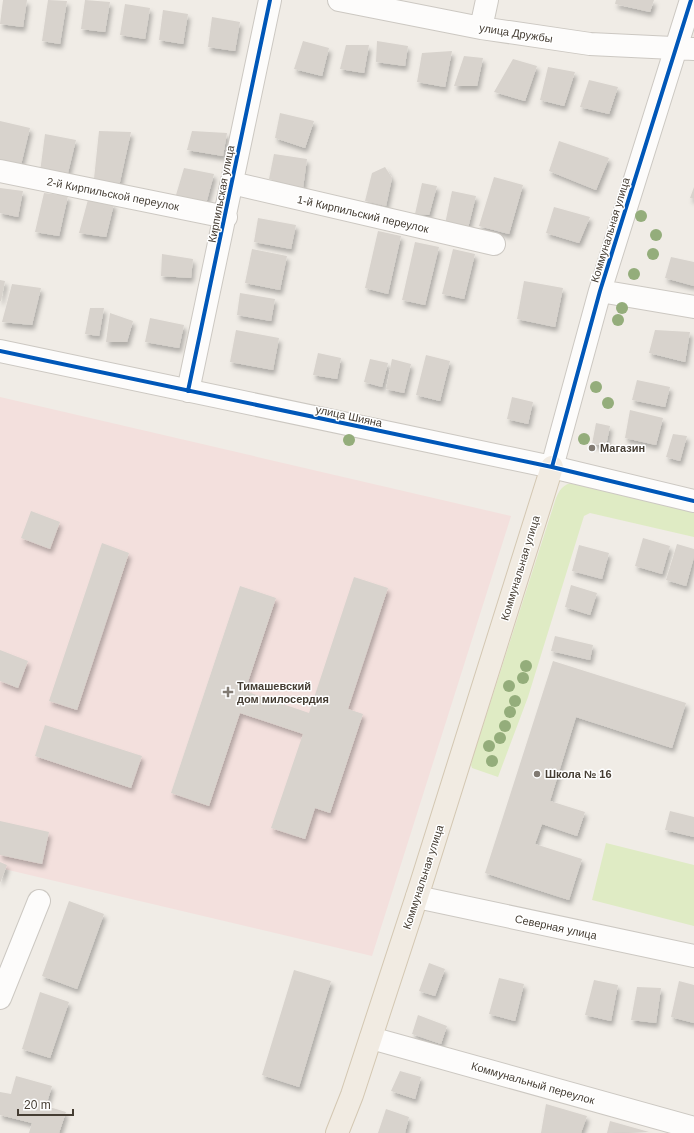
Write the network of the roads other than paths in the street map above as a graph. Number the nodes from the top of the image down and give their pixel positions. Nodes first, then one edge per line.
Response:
1 (270, 0) edge
2 (339, 0) edge
3 (487, 0) edge
4 (691, 0) edge
5 (481, 28) junction
6 (685, 48) edge
7 (0, 171) edge
8 (232, 183) junction
9 (226, 217) junction
10 (494, 244) dead end
11 (600, 291) junction
12 (694, 307) edge
13 (0, 352) edge
14 (188, 392) junction
15 (552, 467) junction
16 (694, 501) edge
17 (417, 898) junction
18 (39, 901) dead end
19 (694, 956) edge
20 (0, 998) edge
21 (371, 1038) junction
22 (694, 1128) edge
23 (337, 1133) edge

1 - 8 street, Кирпильская улица
2 - 5 street, улица Дружбы
3 - 5 street
4 - 6 street, Коммунальная улица
5 - 6 street, улица Дружбы
6 - 11 street, Коммунальная улица
7 - 9 street, 2-й Кирпильской переулок
8 - 9 street, Кирпильская улица
8 - 10 street, 1-й Кирпильский переулок
9 - 14 street, Кирпильская улица
11 - 12 street
11 - 15 street, Коммунальная улица
13 - 14 street, улица Шияна
14 - 15 street, улица Шияна
15 - 16 street, улица Шияна
15 - 17 main road, Коммунальная улица
17 - 19 street, Северная улица
17 - 21 main road, Коммунальная улица
18 - 20 street
21 - 22 street, Коммунальный переулок
21 - 23 main road, Коммунальная улица

